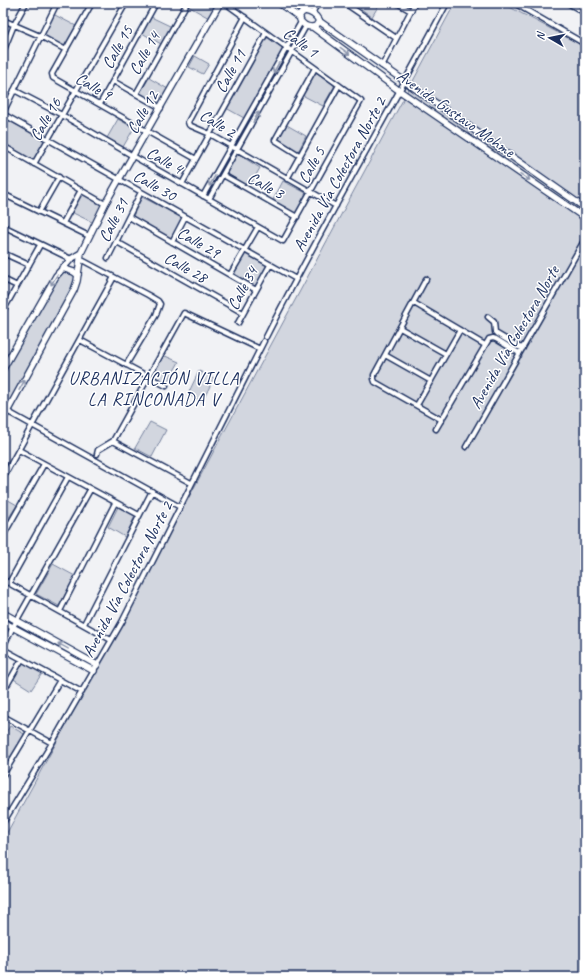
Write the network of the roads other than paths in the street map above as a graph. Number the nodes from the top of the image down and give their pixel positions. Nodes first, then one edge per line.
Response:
1 (26, 3) edge
2 (57, 3) edge
3 (92, 3) edge
4 (126, 3) edge
5 (156, 3) edge
6 (187, 3) edge
7 (220, 3) edge
8 (225, 3) edge
9 (278, 3) edge
10 (294, 3) edge
11 (318, 3) edge
12 (351, 3) edge
13 (397, 3) edge
14 (415, 3) edge
15 (447, 3) edge
16 (514, 3) edge
17 (568, 3) edge
18 (305, 11) junction
19 (411, 11) junction
20 (312, 13) junction
21 (585, 13) edge
22 (245, 17) junction
23 (3, 20) edge
24 (319, 21) junction
25 (302, 22) junction
26 (14, 25) junction
27 (314, 28) junction
28 (266, 33) junction
29 (40, 36) junction
30 (396, 38) junction
31 (585, 44) edge
32 (287, 47) junction
33 (66, 50) junction
34 (3, 52) edge
35 (292, 52) junction
36 (382, 66) junction
37 (315, 68) junction
38 (113, 81) junction
39 (406, 82) junction
40 (339, 86) junction
41 (14, 90) junction
42 (76, 90) junction
43 (400, 92) junction
44 (136, 94) junction
45 (361, 101) joint
46 (100, 104) junction
47 (161, 108) junction
48 (3, 114) edge
49 (62, 115) junction
50 (147, 132) junction
51 (210, 134) junction
52 (48, 140) junction
53 (3, 146) edge
54 (232, 147) junction
55 (238, 150) junction
56 (300, 155) junction
57 (133, 156) junction
58 (196, 159) junction
59 (34, 164) junction
60 (223, 175) junction
61 (59, 177) junction
62 (287, 179) junction
63 (119, 180) junction
64 (182, 184) junction
65 (81, 190) junction
66 (141, 192) junction
67 (311, 192) junction
68 (3, 194) edge
69 (203, 196) junction
70 (210, 199) junction
71 (106, 204) junction
72 (336, 206) junction
73 (585, 208) edge
74 (40, 212) junction
75 (129, 217) junction
76 (185, 217) junction
77 (297, 217) junction
78 (585, 218) edge
79 (64, 223) junction
80 (3, 226) edge
81 (258, 227) junction
82 (89, 236) junction
83 (585, 239) edge
84 (283, 241) joint
85 (117, 242) junction
86 (172, 242) junction
87 (40, 245) junction
88 (244, 251) junction
89 (3, 253) edge
90 (81, 256) junction
91 (108, 258) dead end
92 (71, 259) junction
93 (29, 265) junction
94 (270, 265) junction
95 (62, 268) junction
96 (78, 275) junction
97 (230, 275) junction
98 (114, 277) junction
99 (3, 279) edge
100 (296, 279) junction
101 (426, 279) dead end
102 (17, 286) junction
103 (256, 290) junction
104 (414, 304) junction
105 (3, 312) edge
106 (243, 313) junction
107 (488, 317) dead end
108 (238, 323) dead end
109 (400, 328) junction
110 (460, 330) junction
111 (80, 340) junction
112 (485, 345) junction
113 (524, 348) junction
114 (260, 349) junction
115 (446, 354) junction
116 (385, 355) junction
117 (519, 355) junction
118 (126, 365) junction
119 (3, 369) edge
120 (148, 376) junction
121 (431, 381) junction
122 (166, 386) dead end
123 (417, 406) junction
124 (5, 410) edge
125 (3, 419) edge
126 (442, 420) junction
127 (32, 426) junction
128 (436, 429) dead end
129 (113, 441) junction
130 (466, 447) dead end
131 (19, 450) junction
132 (97, 454) dead end
133 (44, 464) junction
134 (68, 477) junction
135 (3, 478) edge
136 (192, 483) junction
137 (90, 490) junction
138 (152, 491) junction
139 (115, 503) junction
140 (180, 507) junction
141 (139, 515) junction
142 (3, 536) edge
143 (3, 580) edge
144 (9, 583) junction
145 (31, 595) junction
146 (60, 611) junction
147 (3, 613) edge
148 (16, 621) junction
149 (3, 622) edge
150 (84, 624) junction
151 (13, 627) junction
152 (111, 640) junction
153 (3, 648) edge
154 (22, 659) junction
155 (97, 665) junction
156 (94, 671) junction
157 (60, 680) junction
158 (3, 692) edge
159 (82, 692) junction
160 (3, 716) edge
161 (30, 731) junction
162 (52, 743) junction
163 (3, 775) edge
164 (3, 823) edge

1 - 26 street
2 - 29 street
3 - 33 street, Calle 9
4 - 42 street, Calle 16
5 - 38 street, Calle 15
6 - 44 street, Calle 14
7 - 47 street, Calle 12
8 - 22 street, Calle 1
9 - 25 street
10 - 18 street
11 - 20 street
12 - 30 street
13 - 19 street
14 - 19 street
15 - 39 street, Avenida Vía Colectora Norte 2
16 - 31 street
17 - 21 street
18 - 20 street
18 - 25 street
19 - 30 street
20 - 24 street, Avenida Gustavo Mohme
22 - 28 street, Calle 1
22 - 51 street, Calle 2
23 - 26 street
24 - 27 street
24 - 36 street, Avenida Gustavo Mohme
25 - 27 street
25 - 32 street
25 - 35 street
26 - 29 street
26 - 34 street
27 -> 43 street, Avenida Gustavo Mohme
28 - 32 street, Calle 1
28 - 51 street, Calle 11
29 - 33 street
29 - 41 street
30 - 36 street
32 - 35 street, Calle 1
32 -> 54 street
33 - 42 street, Calle 9
35 - 37 street, Calle 1
55 -> 35 street
36 - 39 street, Avenida Gustavo Mohme
37 - 40 street, Calle 1
37 - 56 street
38 - 44 street
38 - 46 street, Calle 15
39 - 43 street, Avenida Vía Colectora Norte 2
39 - 73 street, Avenida Gustavo Mohme
40 - 45 street, Calle 1
40 - 56 street
41 - 48 street
41 - 49 street, Calle 4
42 - 46 street, Calle 9
42 - 49 street, Calle 16
43 - 72 street, Avenida Vía Colectora Norte 2
43 -> 78 street, Avenida Gustavo Mohme
44 - 47 street
45 - 67 street, Calle 5
46 - 50 street, Calle 9
47 - 50 street, Calle 12
48 - 52 street, Calle 30
49 - 52 street, Calle 16
49 - 57 street, Calle 4
50 - 57 street, Calle 12
50 - 58 street, Calle 9
51 - 54 street, Calle 2
51 - 58 street, Calle 11
52 - 59 street, Calle 16
52 - 63 street, Calle 30
53 - 59 street
54 - 55 street, Calle 2
54 -> 69 street
55 - 60 street
55 - 62 street, Calle 2
56 - 62 street
57 - 63 street, Calle 12
57 - 64 street, Calle 4
58 - 64 street, Calle 11
59 - 61 street
60 - 70 street
60 - 77 street, Calle 3
61 - 65 street
61 - 74 street
62 - 67 street, Calle 2
63 - 66 street, Calle 30
63 - 71 street, Calle 12
64 - 69 street, Calle 4
65 - 71 street
65 - 79 street
66 - 75 street, Calle 31
66 - 76 street, Calle 30
67 - 72 street, Calle 2
67 - 77 street, Calle 5
68 - 74 street
69 - 70 street, Calle 4
70 - 81 street, Calle 4
71 - 82 street, Calle 12
72 - 100 street, Avenida Vía Colectora Norte 2
74 - 79 street
75 - 85 street, Calle 31
75 - 86 street, Calle 29
76 - 86 street
76 - 88 street, Calle 30
77 - 84 street, Calle 5
79 - 82 street
80 - 87 street
81 - 84 street, Calle 4
81 - 88 street
82 - 90 street, Calle 12
83 - 113 street, Avenida Vía Colectora Norte
85 - 91 street, Calle 31
85 - 106 street, Calle 28
86 - 97 street, Calle 29
87 - 92 street
87 - 93 street
88 - 94 street, Calle 30
88 - 97 street
89 - 93 street
90 - 92 street
90 - 96 street, Calle 12
90 - 98 street
92 - 95 street
93 - 102 street
94 - 100 street, Calle 30
94 - 103 street, Calle 34
95 - 96 street
95 -> 119 street
124 -> 96 street, Calle 12
97 - 103 street, Calle 29
98 - 111 street
98 - 118 street
99 - 102 street
100 - 114 street, Avenida Vía Colectora Norte 2
101 - 104 street
102 - 105 street
103 - 106 street, Calle 34
104 - 109 street
104 - 110 street
106 - 108 street, Calle 34
107 - 113 street
109 - 115 street
109 - 116 street
110 - 112 street
110 - 115 street
111 - 118 street
111 - 127 street
112 - 117 street
112 - 126 street
113 - 117 street, Avenida Vía Colectora Norte
114 - 120 street
114 - 136 street, Avenida Vía Colectora Norte 2
115 - 121 street
116 - 121 street
116 - 123 street
117 - 130 street, Avenida Vía Colectora Norte
118 - 120 street
120 - 122 street
120 - 129 street
121 - 123 street
123 - 126 street
124 - 125 street, Calle 12
124 - 127 street
126 - 128 street
127 - 131 street
127 - 138 street
129 - 132 street
129 - 136 street
131 - 133 street
131 - 135 street
133 - 134 street
133 - 142 street
134 - 137 street
134 - 144 street
136 - 140 street, Avenida Vía Colectora Norte 2
137 - 139 street
137 - 145 street
138 - 140 street
138 - 141 street
139 - 141 street
139 - 146 street
140 - 152 street, Avenida Vía Colectora Norte 2
141 - 150 street
143 - 144 street
144 - 145 street
145 - 146 street
145 - 148 street
146 - 150 street
147 - 148 street
148 - 151 street
155 -> 148 street
149 - 151 street
150 - 152 street
151 - 153 street
151 - 156 street
152 - 155 street, Avenida Vía Colectora Norte 2
153 - 154 street
154 - 157 street
154 - 158 street
155 - 156 street, Avenida Vía Colectora Norte 2
156 - 159 street, Avenida Vía Colectora Norte 2
157 - 159 street
157 - 161 street
159 - 162 street, Avenida Vía Colectora Norte 2
160 - 161 street
161 - 162 street
161 - 163 street
162 - 164 street, Avenida Vía Colectora Norte 2

